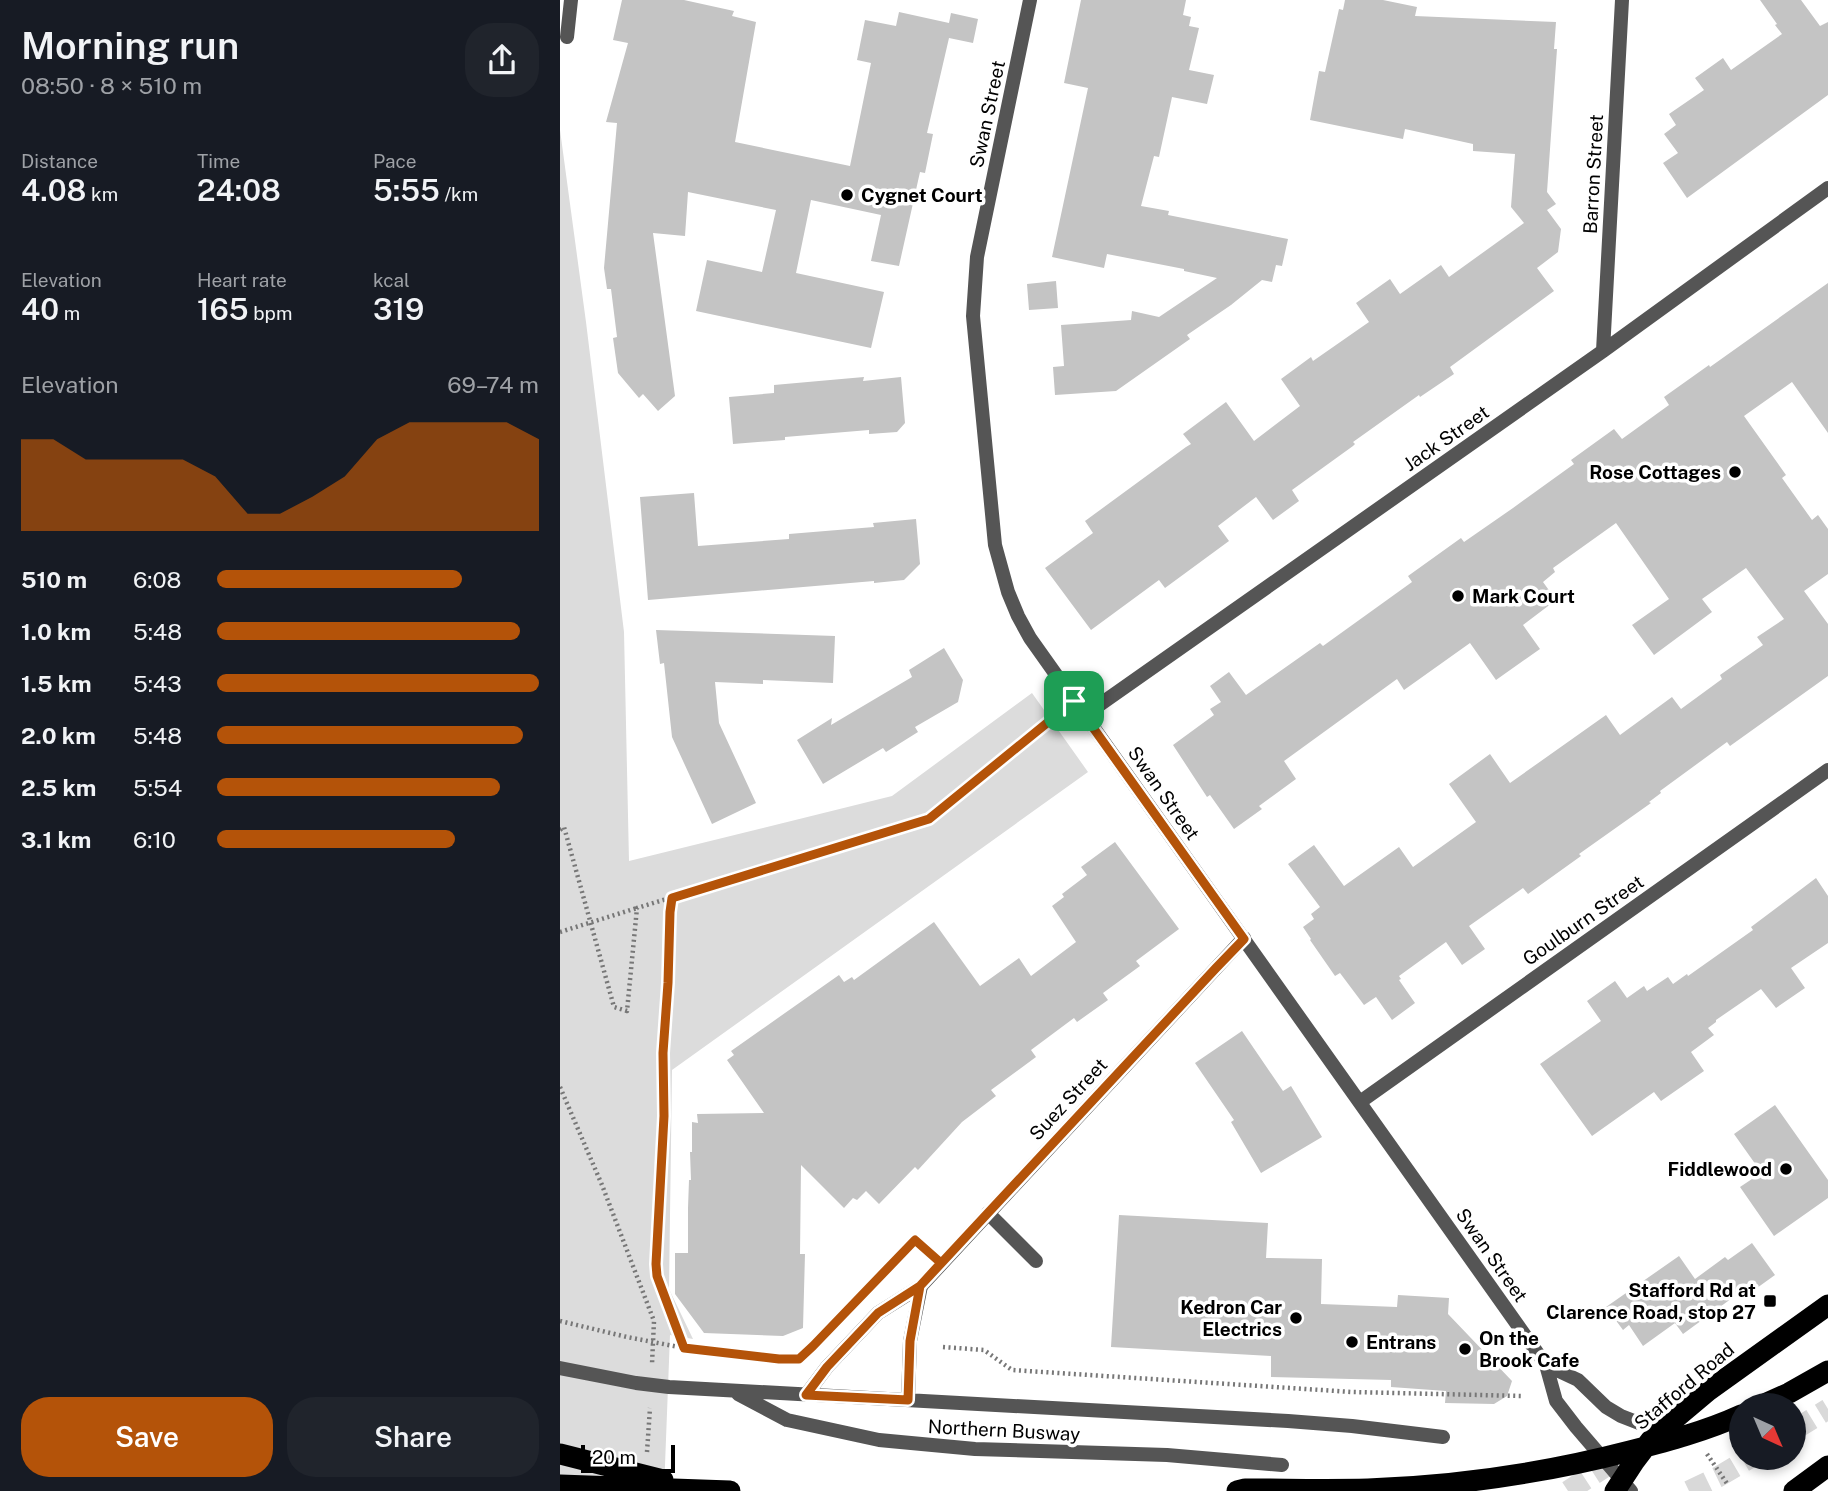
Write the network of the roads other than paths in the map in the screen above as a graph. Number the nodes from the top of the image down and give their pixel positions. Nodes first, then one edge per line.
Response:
1 (571, 0) edge
2 (1030, 0) edge
3 (1622, 0) edge
4 (567, 37) dead end
5 (1828, 188) edge
6 (1603, 351) junction
7 (1085, 715) junction
8 (1828, 770) edge
9 (1244, 939) junction
10 (1360, 1102) junction
11 (989, 1213) junction
12 (1036, 1261) dead end
13 (920, 1286) junction
14 (1828, 1305) edge
15 (1546, 1365) junction
16 (560, 1368) edge
17 (1828, 1371) edge
18 (734, 1391) junction
19 (1789, 1393) edge
20 (806, 1395) junction
21 (908, 1400) junction
22 (1729, 1420) edge
23 (1664, 1428) junction
24 (1443, 1437) dead end
25 (560, 1454) edge
26 (1282, 1465) dead end
27 (1828, 1466) edge
28 (560, 1485) edge
29 (1623, 1488) edge
30 (704, 1490) edge
31 (730, 1491) edge
32 (1237, 1491) edge
33 (1794, 1491) edge

1 - 4 street
2 - 7 street, Swan Street
3 - 6 street, Barron Street
5 - 6 street, Jack Street
6 - 7 street, Jack Street
7 - 9 street, Swan Street
8 - 10 street, Goulburn Street
9 - 10 street, Swan Street
9 - 11 street, Suez Street
10 - 15 street, Swan Street
11 - 12 street
11 - 13 street, Suez Street
13 - 20 street, Suez Street
13 - 21 street, Northern Busway
14 - 23 highway, Stafford Road
15 - 23 street, Swan Street
15 - 29 street, Swan Street
16 - 18 street, Northern Busway
17 - 19 highway
18 - 20 street, Northern Busway
18 - 26 street, Northern Busway
20 - 21 street, Northern Busway
21 - 24 street, Northern Busway
22 - 32 highway
23 - 29 highway, Stafford Road
25 - 30 highway
27 - 33 highway
28 - 30 highway
30 - 31 highway

